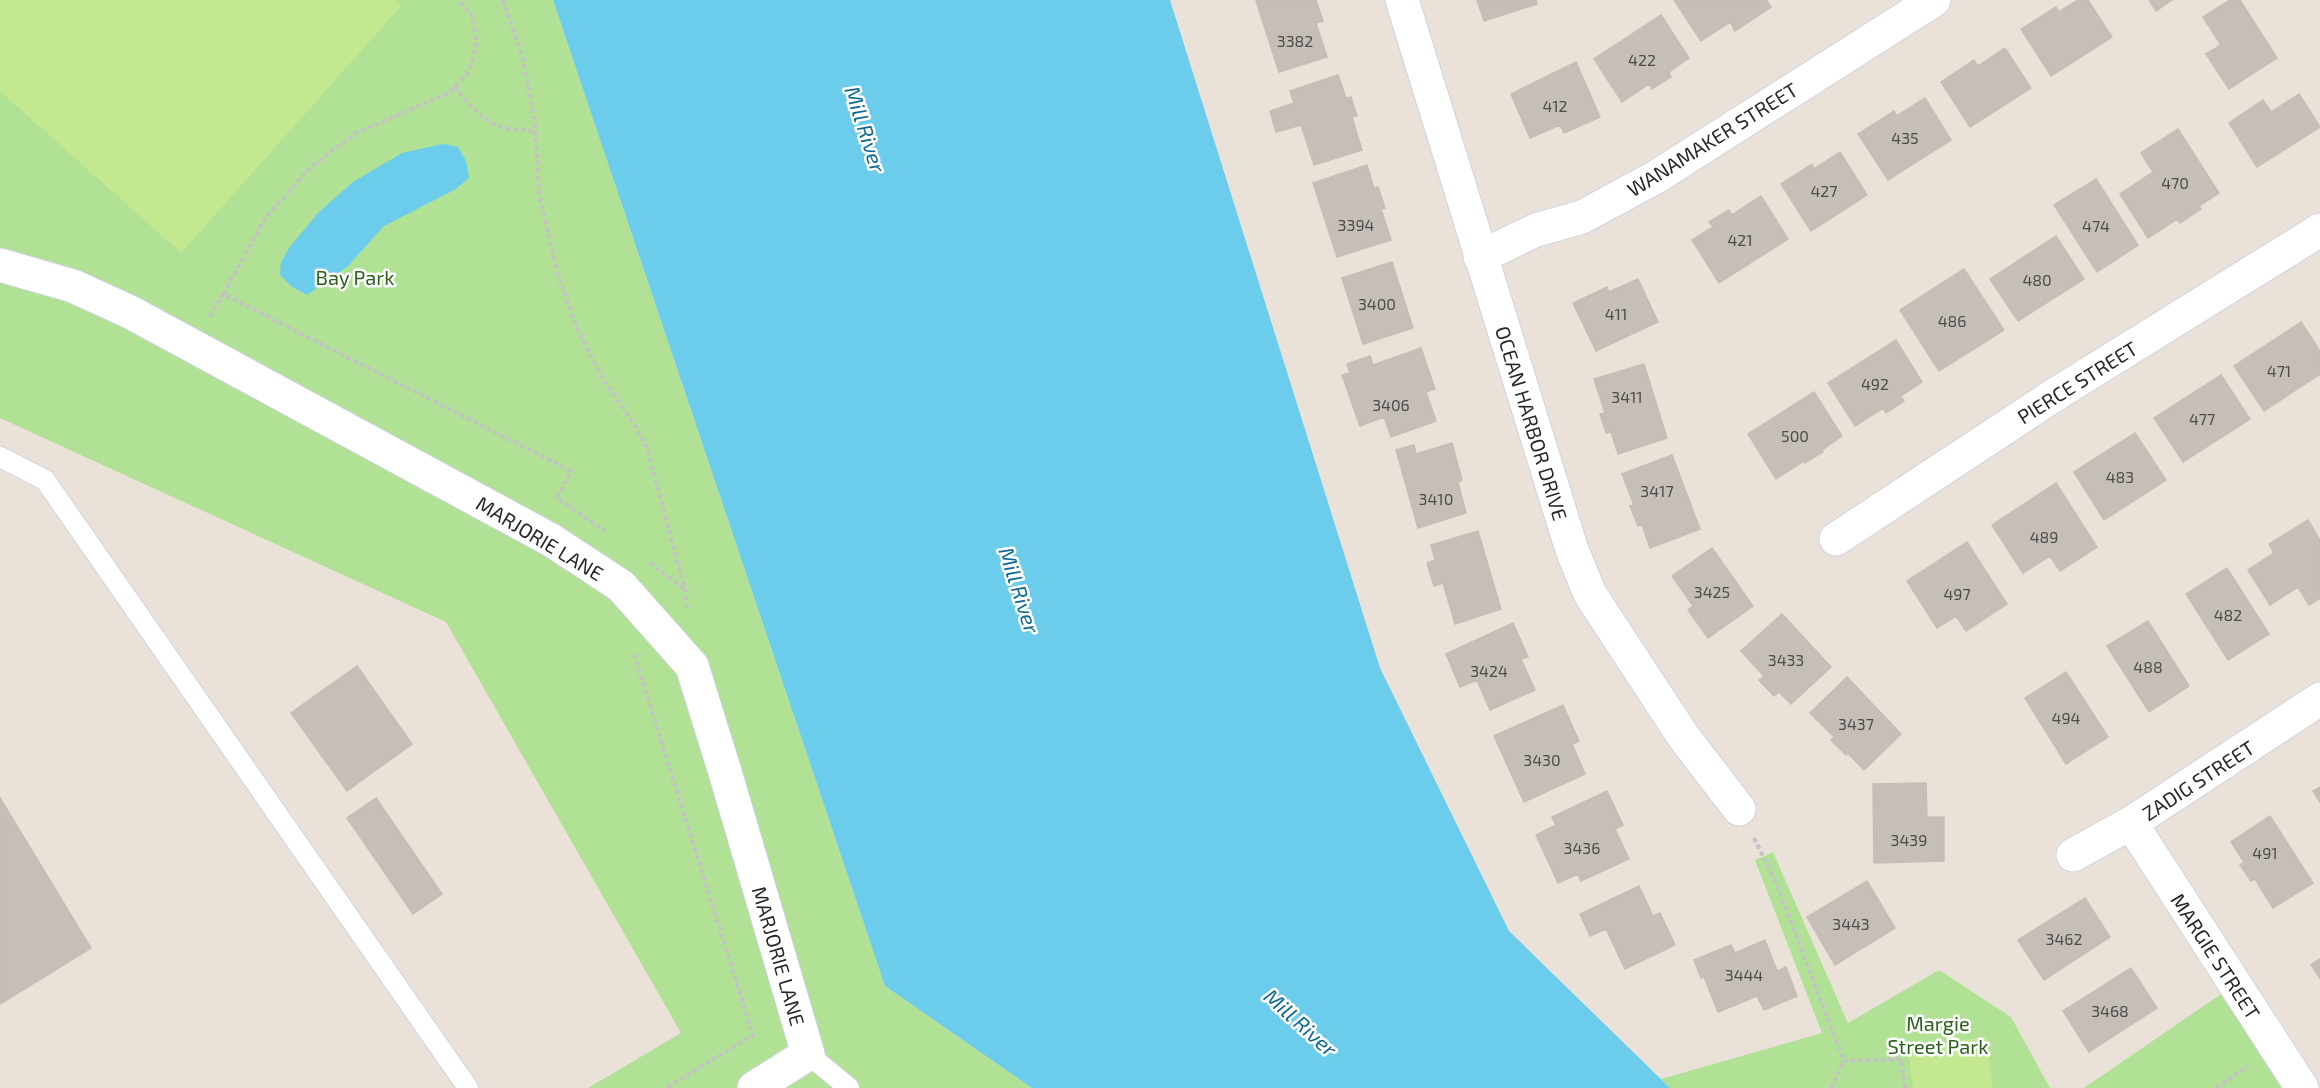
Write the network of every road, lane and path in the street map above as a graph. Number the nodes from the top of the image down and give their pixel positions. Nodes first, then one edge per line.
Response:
1 (459, 0) edge
2 (503, 0) edge
3 (1402, 0) edge
4 (1934, 0) edge
5 (455, 87) junction
6 (535, 131) junction
7 (2320, 230) edge
8 (1480, 257) junction
9 (0, 265) edge
10 (223, 294) junction
11 (199, 314) dead end
12 (0, 457) edge
13 (614, 537) dead end
14 (1836, 539) dead end
15 (621, 586) junction
16 (685, 590) junction
17 (687, 612) dead end
18 (633, 652) dead end
19 (2320, 699) edge
20 (1739, 808) joint
21 (2131, 823) junction
22 (2073, 855) dead end
23 (808, 1054) junction
24 (1844, 1061) junction
25 (468, 1088) edge
26 (666, 1088) edge
27 (754, 1088) edge
28 (826, 1088) edge
29 (849, 1088) edge
30 (1831, 1088) edge
31 (1905, 1088) edge
32 (2302, 1088) edge

1 - 5 path
2 - 6 path
3 - 8 street, OCEAN HARBOR DRIVE
4 - 8 street, WANAMAKER STREET
5 - 6 path
5 - 10 path
6 - 16 path
7 - 14 street, PIERCE STREET
8 - 20 street, OCEAN HARBOR DRIVE
9 - 15 street, MARJORIE LANE
10 - 11 path
10 - 13 path
12 - 25 lane
15 - 16 path
15 - 23 street, MARJORIE LANE
16 - 17 path
18 - 26 path
19 - 21 street, ZADIG STREET
20 - 24 path
21 - 22 street, ZADIG STREET
21 - 32 street, MARGIE STREET
23 - 27 street
23 - 28 lane, MARJORIE LANE
23 - 29 lane
24 - 30 path
24 - 31 path

